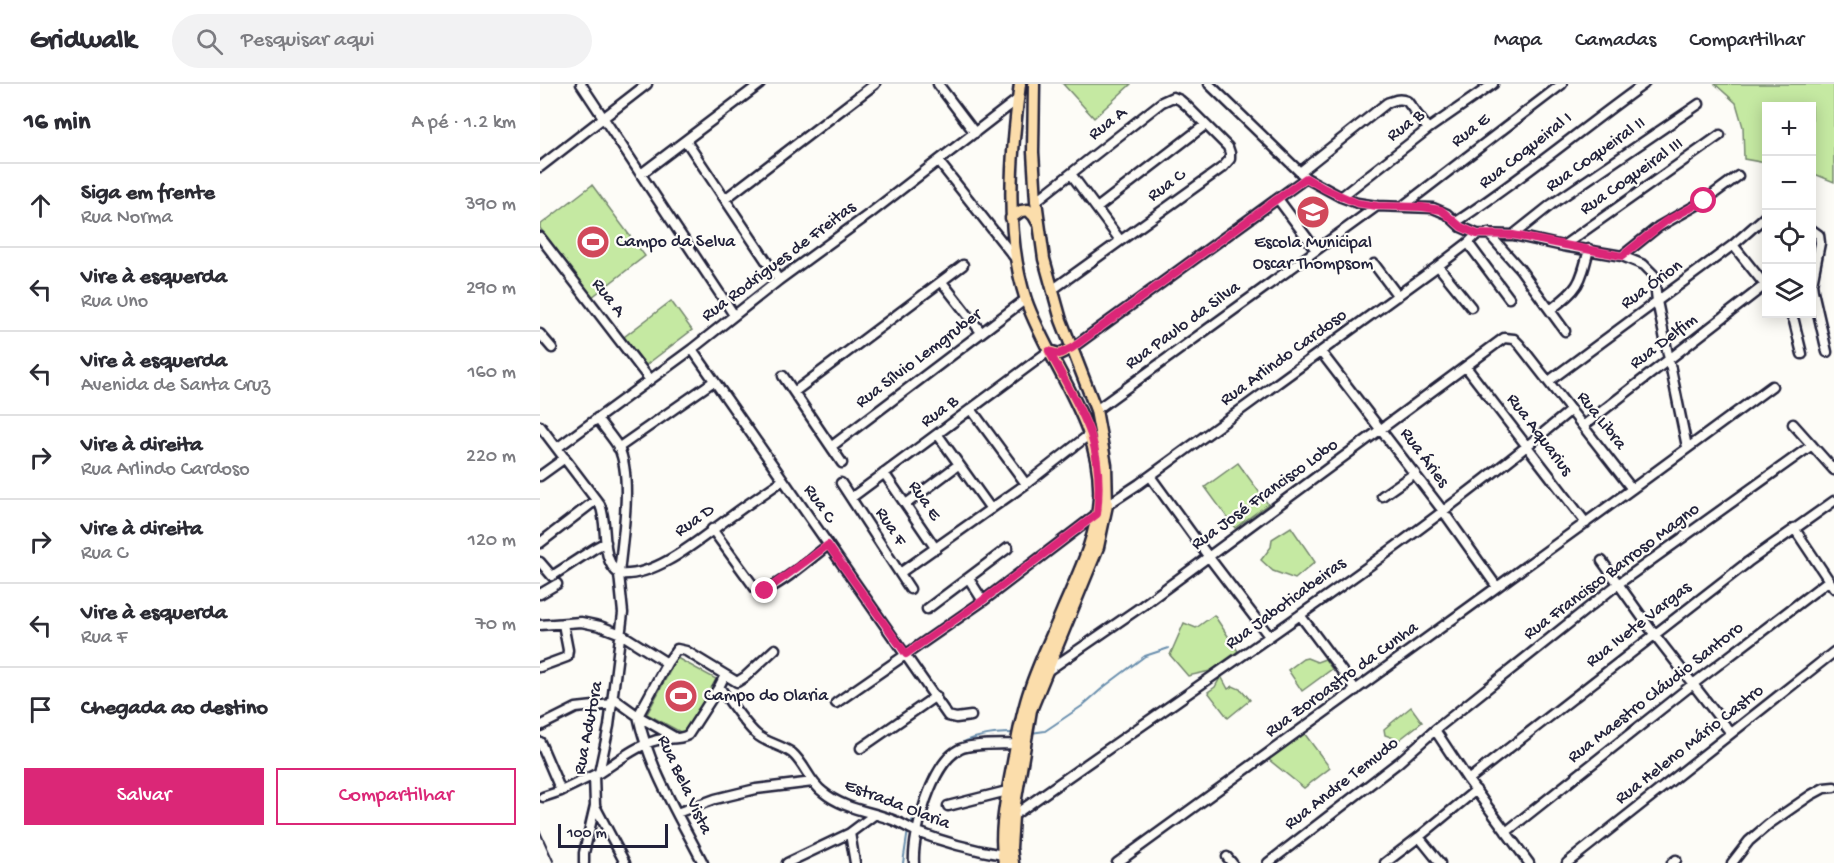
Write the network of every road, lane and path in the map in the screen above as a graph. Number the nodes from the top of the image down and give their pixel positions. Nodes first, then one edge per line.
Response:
1 (581, 84) edge
2 (647, 84) edge
3 (760, 84) edge
4 (875, 84) edge
5 (1020, 84) edge
6 (1034, 84) edge
7 (1209, 84) edge
8 (1493, 84) edge
9 (1562, 84) edge
10 (1644, 84) edge
11 (941, 86) edge
12 (1018, 99) junction
13 (1699, 104) dead end
14 (602, 117) junction
15 (1205, 126) junction
16 (1428, 129) junction
17 (975, 134) junction
18 (1720, 135) dead end
19 (686, 141) junction
20 (939, 162) junction
21 (540, 167) edge
22 (1215, 172) joint
23 (641, 174) junction
24 (1071, 174) junction
25 (1304, 175) junction
26 (1738, 176) dead end
27 (1341, 197) junction
28 (725, 199) junction
29 (1278, 199) junction
30 (1036, 201) junction
31 (1377, 206) junction
32 (1402, 206) junction
33 (1097, 208) junction
34 (1011, 218) junction
35 (1762, 220) edge
36 (1456, 222) junction
37 (1039, 226) junction
38 (1488, 233) junction
39 (1816, 233) edge
40 (1477, 234) junction
41 (1513, 235) junction
42 (540, 237) edge
43 (1120, 240) junction
44 (1468, 243) junction
45 (1733, 245) junction
46 (1563, 246) junction
47 (1589, 249) junction
48 (1316, 250) junction
49 (1622, 256) junction
50 (1017, 261) junction
51 (1374, 264) dead end
52 (1816, 264) edge
53 (1816, 264) edge
54 (963, 265) dead end
55 (1438, 266) junction
56 (779, 280) junction
57 (1762, 280) edge
58 (942, 282) junction
59 (1762, 288) edge
60 (1052, 291) junction
61 (1398, 296) junction
62 (1509, 298) dead end
63 (1026, 299) junction
64 (1657, 301) junction
65 (1471, 307) dead end
66 (1550, 310) junction
67 (734, 315) junction
68 (1791, 318) edge
69 (1565, 331) dead end
70 (981, 332) junction
71 (540, 334) edge
72 (1501, 340) joint
73 (552, 348) dead end
74 (1072, 348) junction
75 (692, 349) junction
76 (1049, 351) junction
77 (1321, 352) junction
78 (1827, 352) dead end
79 (1802, 354) dead end
80 (1669, 359) junction
81 (1466, 367) junction
82 (783, 376) dead end
83 (650, 380) junction
84 (714, 381) junction
85 (1548, 381) junction
86 (1772, 386) dead end
87 (794, 392) junction
88 (971, 409) junction
89 (1096, 410) junction
90 (1571, 410) junction
91 (597, 418) junction
92 (1793, 424) dead end
93 (540, 426) edge
94 (1583, 426) junction
95 (1382, 430) junction
96 (1090, 434) junction
97 (938, 435) junction
98 (1812, 445) junction
99 (832, 446) junction
100 (1527, 447) junction
101 (1687, 447) junction
102 (558, 448) junction
103 (618, 448) junction
104 (565, 458) junction
105 (842, 463) dead end
106 (958, 465) junction
107 (1834, 470) edge
108 (884, 472) junction
109 (1415, 473) junction
110 (540, 476) edge
111 (1150, 476) junction
112 (783, 480) junction
113 (841, 483) dead end
114 (1026, 484) junction
115 (1632, 489) junction
116 (1382, 496) dead end
117 (850, 498) junction
118 (596, 500) junction
119 (1834, 501) edge
120 (906, 504) junction
121 (1107, 505) junction
122 (991, 509) junction
123 (1443, 511) junction
124 (1097, 514) junction
125 (1586, 523) junction
126 (1794, 528) junction
127 (712, 529) junction
128 (606, 542) junction
129 (540, 543) edge
130 (828, 545) junction
131 (1008, 548) dead end
132 (936, 549) junction
133 (1208, 556) junction
134 (1602, 561) dead end
135 (540, 562) edge
136 (900, 573) junction
137 (619, 574) junction
138 (969, 579) junction
139 (1828, 581) junction
140 (557, 584) dead end
141 (1618, 584) junction
142 (1497, 587) junction
143 (1834, 588) edge
144 (910, 589) dead end
145 (540, 594) edge
146 (982, 601) junction
147 (927, 609) dead end
148 (1300, 615) junction
149 (563, 624) junction
150 (540, 625) edge
151 (621, 634) junction
152 (1654, 634) junction
153 (1269, 636) junction
154 (775, 649) dead end
155 (1834, 652) edge
156 (906, 654) junction
157 (667, 663) junction
158 (540, 667) edge
159 (1045, 672) junction
160 (725, 675) junction
161 (1693, 684) junction
162 (719, 687) junction
163 (1356, 690) junction
164 (936, 696) junction
165 (612, 701) junction
166 (836, 703) dead end
167 (638, 716) junction
168 (971, 716) dead end
169 (1024, 725) junction
170 (540, 726) edge
171 (1435, 730) junction
172 (1731, 733) junction
173 (677, 739) junction
174 (1020, 740) junction
175 (540, 742) edge
176 (646, 744) junction
177 (861, 748) dead end
178 (597, 774) junction
179 (1468, 780) junction
180 (813, 782) junction
181 (1834, 787) edge
182 (1476, 790) junction
183 (561, 791) junction
184 (1008, 791) junction
185 (543, 797) dead end
186 (596, 806) junction
187 (948, 806) dead end
188 (677, 813) junction
189 (874, 814) junction
190 (1013, 816) junction
191 (916, 831) junction
192 (1506, 832) junction
193 (850, 833) junction
194 (1419, 837) junction
195 (1004, 859) edge
196 (584, 863) edge
197 (625, 863) edge
198 (703, 863) edge
199 (787, 863) edge
200 (855, 863) edge
201 (914, 863) edge
202 (1013, 863) edge
203 (1117, 863) edge
204 (1268, 863) edge
205 (1385, 863) edge
206 (1440, 863) edge
207 (1529, 863) edge
208 (1567, 863) edge
209 (1732, 863) edge

1 - 14 street
2 - 14 street
3 - 19 street
4 - 28 street
5 - 12 main road
6 - 30 main road
7 - 25 street
8 - 16 street, Rua B
9 - 32 street, Rua E
10 - 36 street, Rua Coqueiral I
11 - 17 street
12 - 17 street, Rua Rodrigues de Freitas
12 - 34 main road
13 - 41 street, Rua Coqueiral II
14 - 21 street
14 - 23 street
15 - 22 street, Rua A
15 - 24 street, Rua A
15 - 33 street
16 - 25 street
16 - 27 street, Rua B
17 - 20 street, Rua Rodrigues de Freitas
18 - 46 street, Rua Coqueiral III
19 - 23 street
19 - 28 street
20 - 50 street
20 - 56 street, Rua Rodrigues de Freitas
22 - 43 street, Rua C
23 - 67 street
24 - 30 street, Rua A
24 - 33 street
25 - 27 street
25 - 29 street
26 - 49 street
27 - 31 street
28 - 56 street
29 - 48 street
29 - 74 street
30 - 37 main road
31 - 32 street
31 - 48 street, Rua Paulo da Silva
32 - 36 street
33 - 43 street
34 - 37 main road
34 - 50 main road
35 - 45 street, Rua Órion
36 - 40 street
37 - 60 main road
38 - 40 street
38 - 41 street
38 - 66 street
39 - 52 street
40 - 44 street, Rua Arlindo Cardoso
41 - 46 street
42 - 83 street, Rua A
43 - 60 street, Rua C
44 - 55 street, Rua Arlindo Cardoso
44 - 62 street
45 - 57 street
45 - 64 street, Rua Órion
46 - 47 street
47 - 49 street
47 - 66 street
48 - 89 street, Rua Paulo da Silva
49 - 64 street
50 - 63 main road
51 - 61 street
53 - 78 street
54 - 58 street
55 - 61 street, Rua Arlindo Cardoso
55 - 65 street
56 - 67 street, Rua Rodrigues de Freitas
58 - 70 street
58 - 87 street
59 - 80 street, Rua Delfim
60 - 74 main road
61 - 77 street, Rua Arlindo Cardoso
63 - 70 street, Rua Sílvio Lemgruber
63 - 76 main road
64 - 80 street
64 - 85 street, Rua Órion
66 - 69 street
67 - 75 street, Rua Rodrigues de Freitas
68 - 79 street
70 - 99 street, Rua Sílvio Lemgruber
71 - 73 street
72 - 81 street, Rua José Francisco Lobo
72 - 85 street, Rua Libra
74 - 76 main road
74 - 89 main road
75 - 83 street, Rua Rodrigues de Freitas
75 - 84 street, Rua C
76 - 88 street, Rua B
76 - 96 main road
77 - 95 street, Rua Áries
77 - 111 street, Rua Arlindo Cardoso
80 - 94 street, Rua Delfim
80 - 101 street
81 - 95 street, Rua José Francisco Lobo
81 - 100 street, Rua Aquarius
82 - 87 street
83 - 91 street, Rua Rodrigues de Freitas
84 - 103 street
84 - 112 street, Rua C
85 - 90 street, Rua Libra
86 - 101 street
87 - 99 street
88 - 97 street, Rua B
88 - 114 street
89 - 121 main road
90 - 94 street, Rua Libra
90 - 100 street, Rua Jaboticabeiras
91 - 102 street, Rua Rodrigues de Freitas
91 - 103 street
92 - 98 street
93 - 102 street
94 - 115 street, Rua Libra
95 - 109 street, Rua Áries
95 - 133 street, Rua José Francisco Lobo
96 - 114 street
96 - 124 main road
97 - 106 street
97 - 108 street, Rua B
98 - 107 street
98 - 141 street, Rua Francisco Barroso Magno
99 - 105 street
100 - 123 street, Rua Jaboticabeiras
100 - 125 street, Rua Aquarius
101 - 115 street
102 - 104 street
103 - 137 street
104 - 110 street
104 - 118 street
106 - 120 street
106 - 122 street
108 - 117 street, Rua B
108 - 120 street, Rua E
109 - 116 street
109 - 123 street, Rua Áries
111 - 121 street, Rua Arlindo Cardoso
111 - 133 street
112 - 127 street, Rua D
112 - 130 street, Rua C
113 - 117 street, Rua F
114 - 122 street
115 - 125 street
117 - 136 street, Rua F
118 - 128 street
118 - 129 street
119 - 126 street, Rua Ivete Vargas
120 - 132 street, Rua E
121 - 159 main road
122 - 132 street
123 - 142 street, Rua Áries
123 - 148 street, Rua Jaboticabeiras
124 - 146 street
124 - 169 main road
125 - 142 street, Rua Zoroastro da Cunha
126 - 139 street
126 - 152 street, Rua Ivete Vargas
127 - 130 street
127 - 137 street, Rua D
128 - 135 street
128 - 137 street
130 - 156 street, Rua C
131 - 138 street
132 - 136 street
133 - 153 street
133 - 159 street, Rua José Francisco Lobo
134 - 141 street
136 - 144 street, Rua F
137 - 151 street, Rua Adutora
138 - 146 street
138 - 147 street
139 - 143 street
139 - 161 street, Rua Maestro Cláudio Santoro
140 - 145 street
141 - 152 street
141 - 171 street, Rua Francisco Barroso Magno
142 - 163 street, Rua Zoroastro da Cunha
146 - 156 street
148 - 153 street, Rua Jaboticabeiras
148 - 163 street
149 - 150 street
149 - 151 street
149 - 158 street
151 - 157 street
151 - 165 street, Rua Adutora
152 - 161 street
152 - 179 street, Rua Ivete Vargas
153 - 190 street, Rua Jaboticabeiras
154 - 160 street
155 - 172 street, Rua Heleno Mário Castro
156 - 164 street, Rua C
156 - 166 street
157 - 160 street
157 - 167 street
159 - 169 main road
160 - 162 street
161 - 172 street
161 - 192 street, Rua Maestro Cláudio Santoro
162 - 173 street
162 - 180 street, Estrada Olaria
163 - 203 street, Rua Zoroastro da Cunha
164 - 168 street, Rua C
164 - 177 street
165 - 167 street
165 - 170 street
165 - 178 street, Rua Adutora
167 - 173 street
167 - 176 street, Rua Bela Vista
169 - 174 main road
171 - 179 street
171 - 204 street, Rua Andre Temudo
172 - 208 street, Rua Heleno Mário Castro
173 - 176 street
174 - 184 main road
174 - 190 main road
174 - 191 street
175 - 183 street
176 - 178 street
176 - 188 street, Rua Bela Vista
178 - 183 street
178 - 186 street, Rua Adutora
179 - 182 street
180 - 188 street
180 - 189 street, Estrada Olaria
181 - 209 street
182 - 192 street
182 - 194 street
183 - 185 street
184 - 187 street
184 - 195 main road
186 - 196 street, Rua Adutora
186 - 197 street
188 - 198 street, Rua Bela Vista
189 - 191 street, Estrada Olaria
189 - 193 street
190 - 202 main road
191 - 195 street, Estrada Olaria
191 - 201 street
192 - 207 street
193 - 199 street
193 - 200 street
194 - 205 street
194 - 206 street

